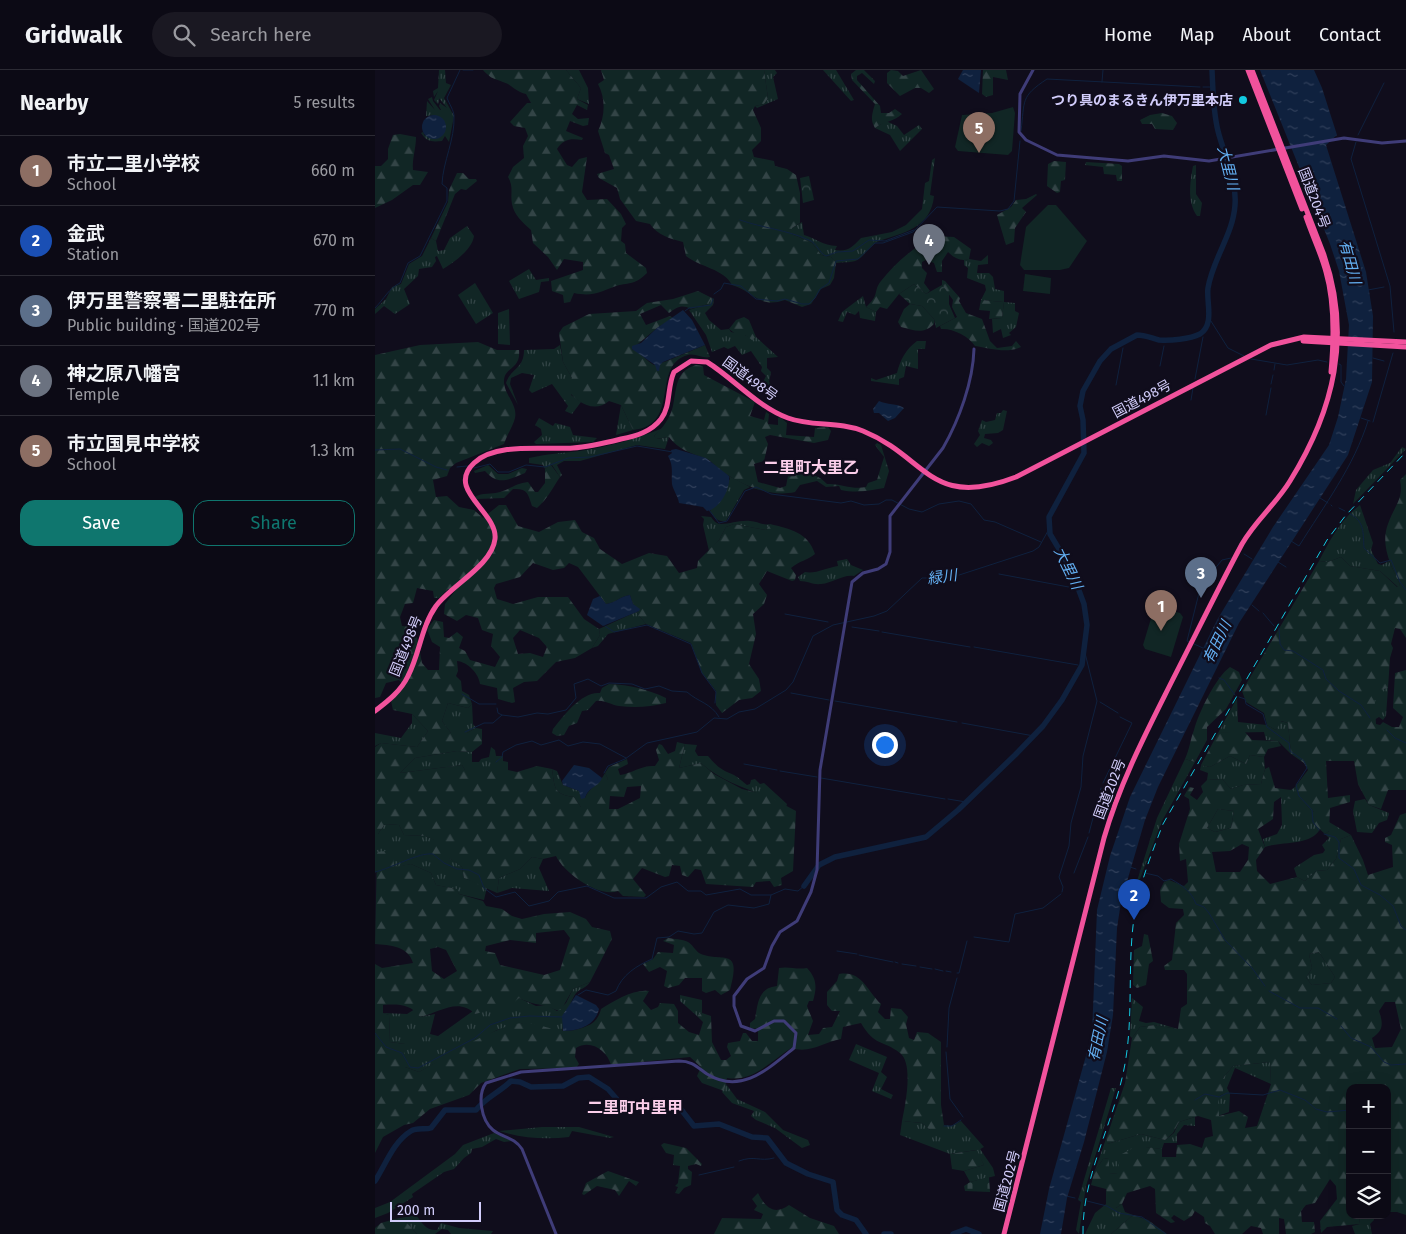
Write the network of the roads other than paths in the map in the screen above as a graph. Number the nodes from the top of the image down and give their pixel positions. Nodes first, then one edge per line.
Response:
1 (1033, 70) edge
2 (1248, 70) edge
3 (1252, 70) edge
4 (1406, 141) edge
5 (1280, 149) junction
6 (1337, 340) junction
7 (1406, 342) edge
8 (1406, 346) edge
9 (974, 349) dead end
10 (923, 472) junction
11 (375, 711) edge
12 (556, 1234) edge
13 (1004, 1234) edge

1 - 5 street
2 - 5 highway, 国道204号
3 - 5 highway, 国道204号
4 - 5 street
5 - 6 highway, 国道204号
6 - 7 highway
6 - 8 highway
6 - 10 highway, 国道498号
6 - 13 highway, 国道202号
9 - 10 street
10 - 11 highway, 国道498号
10 - 12 street

